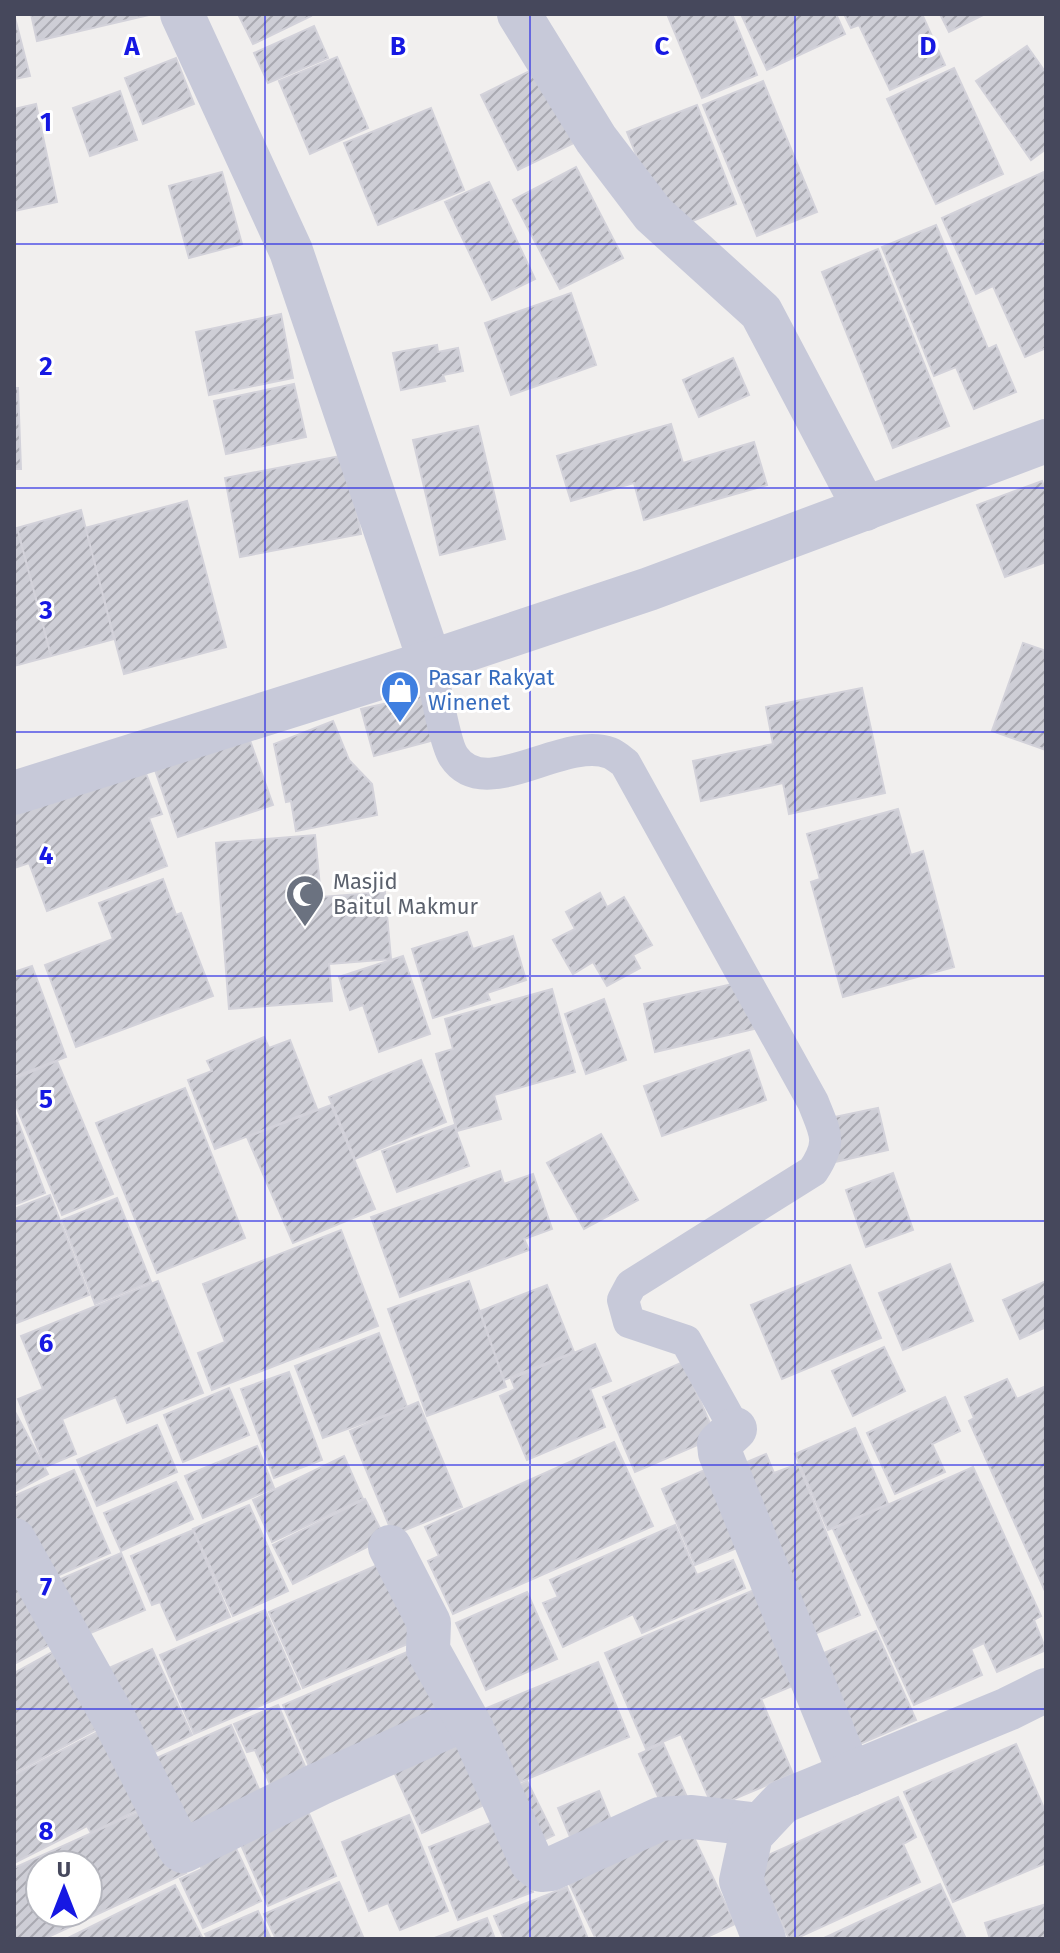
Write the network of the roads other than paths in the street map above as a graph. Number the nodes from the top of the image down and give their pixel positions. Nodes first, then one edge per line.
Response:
1 (182, 14) edge
2 (519, 14) edge
3 (1046, 441) edge
4 (865, 509) junction
5 (430, 662) junction
6 (14, 793) edge
7 (735, 1429) joint
8 (14, 1540) edge
9 (390, 1547) dead end
10 (1046, 1690) edge
11 (465, 1719) junction
12 (850, 1774) junction
13 (760, 1825) junction
14 (764, 1939) edge

1 - 5 street
2 - 4 street
3 - 4 street
4 - 5 street
5 - 6 street
5 - 7 lane
7 - 12 street
8 - 11 street
9 - 11 street
10 - 12 street
11 - 13 street
12 - 13 street
13 - 14 street

